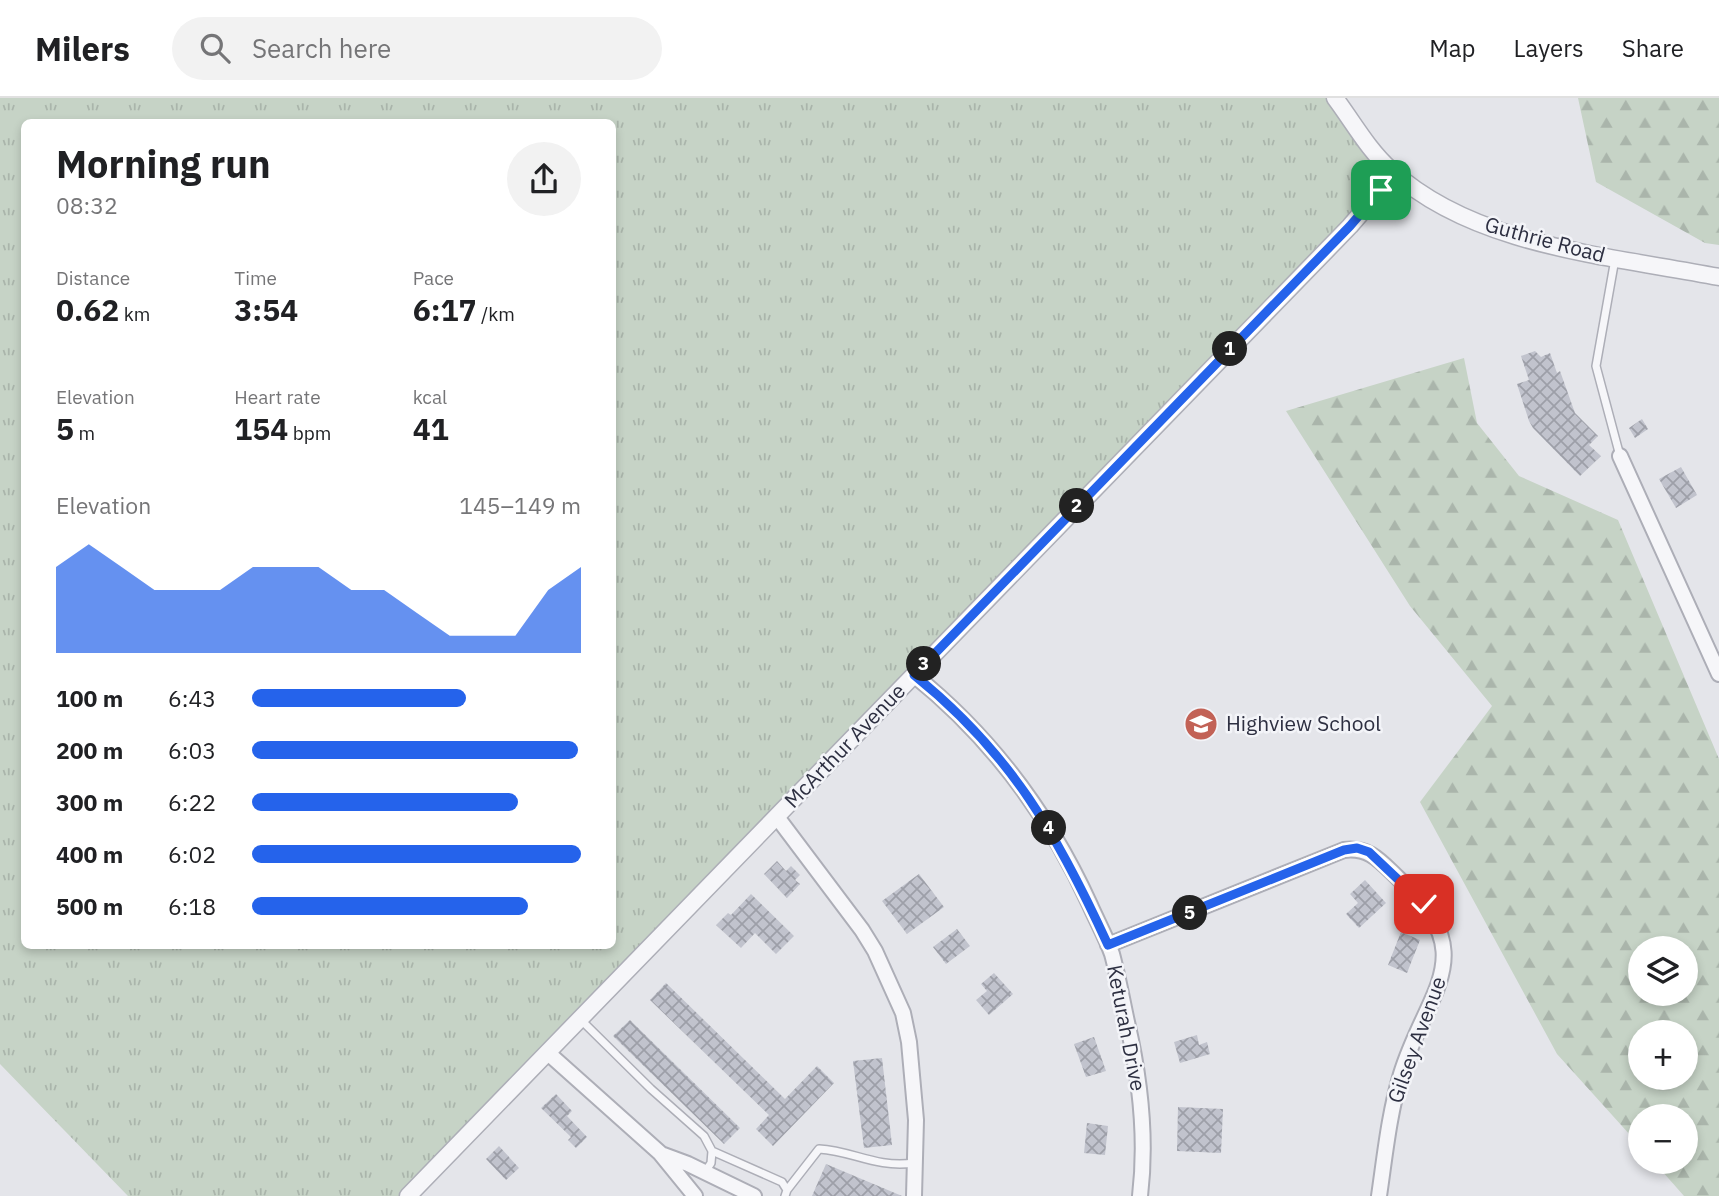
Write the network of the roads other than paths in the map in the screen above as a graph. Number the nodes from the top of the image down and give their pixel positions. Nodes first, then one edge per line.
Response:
1 (1335, 98) edge
2 (1391, 170) junction
3 (1615, 258) junction
4 (1719, 277) edge
5 (1620, 456) joint
6 (1719, 674) edge
7 (914, 675) junction
8 (777, 817) junction
9 (1108, 945) junction
10 (581, 1019) junction
11 (548, 1053) junction
12 (712, 1151) junction
13 (660, 1153) junction
14 (916, 1163) junction
15 (704, 1172) junction
16 (786, 1193) edge
17 (408, 1196) edge
18 (695, 1196) edge
19 (754, 1196) edge
20 (914, 1196) edge
21 (1140, 1196) edge
22 (1379, 1196) edge

1 - 2 street, Guthrie Road
2 - 3 street, Guthrie Road
2 - 7 street, McArthur Avenue
3 - 4 street, Guthrie Road
3 - 5 lane
5 - 6 street
7 - 8 street, McArthur Avenue
7 - 9 street, Keturah Drive
8 - 10 street, McArthur Avenue
8 - 14 street
9 - 21 street, Keturah Drive
9 - 22 street, Gilsey Avenue
10 - 11 street, McArthur Avenue
10 - 12 lane
11 - 13 street
11 - 17 street, McArthur Avenue
12 - 15 lane
12 - 16 lane
13 - 15 street
13 - 18 street
14 - 16 lane
14 - 20 street
15 - 19 street

